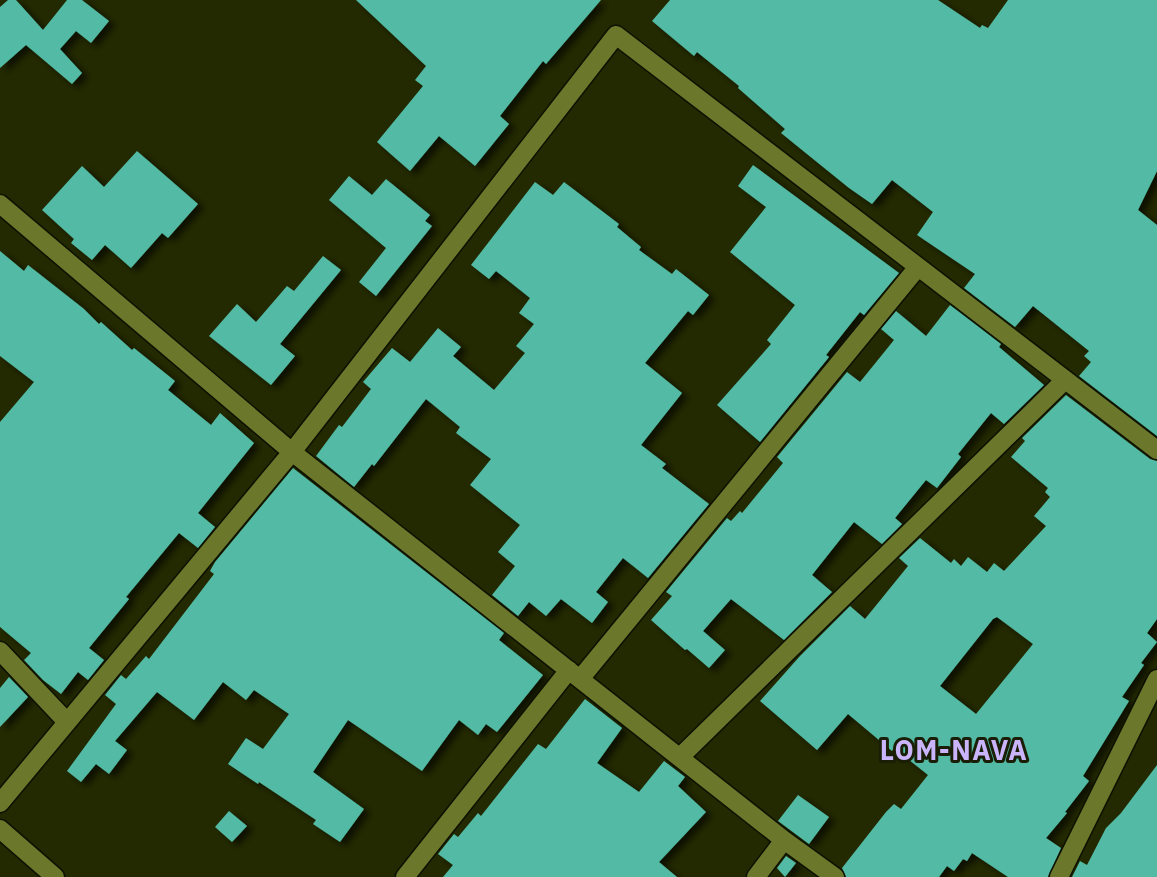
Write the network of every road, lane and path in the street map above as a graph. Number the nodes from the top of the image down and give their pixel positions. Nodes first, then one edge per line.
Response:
1 (0, 204) edge
2 (918, 267) junction
3 (1065, 380) junction
4 (1157, 450) edge
5 (292, 452) junction
6 (0, 651) edge
7 (575, 675) junction
8 (1157, 679) edge
9 (67, 722) junction
10 (680, 757) junction
11 (0, 803) edge
12 (0, 829) edge
13 (784, 840) junction
14 (55, 877) edge
15 (405, 877) edge
16 (756, 877) edge
17 (835, 877) edge
18 (1059, 877) edge

1 - 5 street
2 - 3 street
2 - 5 street
2 - 7 street
3 - 4 street
3 - 10 street
5 - 7 street
5 - 9 street
6 - 9 street
7 - 10 street
7 - 15 street
8 - 18 street
9 - 11 street
10 - 13 street
12 - 14 street
13 - 16 street
13 - 17 street

